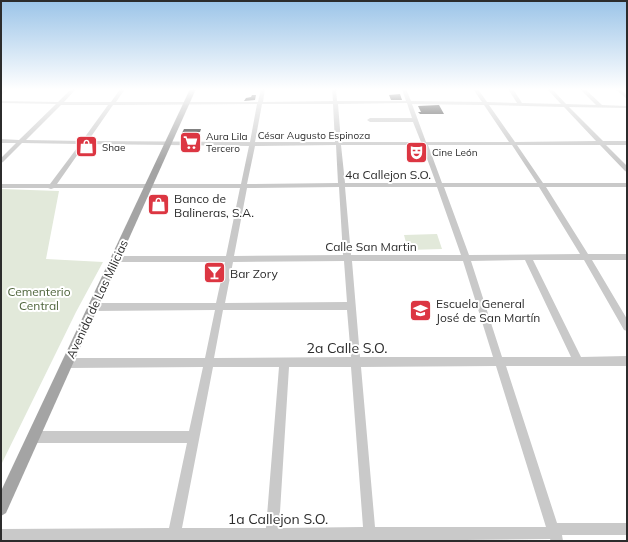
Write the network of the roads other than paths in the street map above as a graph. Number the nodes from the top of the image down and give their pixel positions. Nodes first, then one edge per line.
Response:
1 (49, 114) edge
2 (104, 114) edge
3 (182, 114) edge
4 (258, 114) edge
5 (336, 114) edge
6 (413, 114) edge
7 (493, 114) edge
8 (572, 114) edge
9 (370, 120) dead end
10 (415, 120) junction
11 (1, 141) edge
12 (21, 142) junction
13 (425, 143) junction
14 (512, 143) junction
15 (601, 143) junction
16 (627, 143) edge
17 (82, 144) junction
18 (168, 144) junction
19 (252, 144) junction
20 (338, 144) junction
21 (1, 161) edge
22 (627, 170) edge
23 (441, 185) junction
24 (540, 185) junction
25 (627, 185) edge
26 (1, 186) edge
27 (243, 186) junction
28 (342, 186) junction
29 (51, 187) junction
30 (149, 187) junction
31 (466, 257) junction
32 (527, 257) junction
33 (586, 257) junction
34 (627, 257) edge
35 (348, 258) junction
36 (115, 259) junction
37 (229, 259) junction
38 (220, 306) junction
39 (351, 306) junction
40 (93, 307) junction
41 (627, 327) edge
42 (578, 361) junction
43 (627, 361) edge
44 (284, 362) junction
45 (356, 362) junction
46 (500, 362) junction
47 (68, 363) junction
48 (208, 363) junction
49 (34, 437) junction
50 (193, 437) junction
51 (1, 508) edge
52 (626, 529) edge
53 (272, 534) junction
54 (555, 534) edge
55 (1, 535) edge
56 (173, 538) edge
57 (370, 538) edge

1 - 12 street
2 - 17 street
3 - 18 main road, Avenida de Las Milicias
4 - 19 street
5 - 20 street
6 - 10 street
7 - 14 street
8 - 15 street
9 - 10 street
10 - 13 street
11 - 12 street, César Augusto Espinoza
12 - 17 street, César Augusto Espinoza
12 - 21 street
13 - 14 street, César Augusto Espinoza
13 - 20 street, César Augusto Espinoza
13 - 23 street
14 - 15 street, César Augusto Espinoza
14 - 24 street
15 - 16 street, César Augusto Espinoza
15 - 22 street
17 - 18 street, César Augusto Espinoza
17 - 29 street
18 - 19 street, César Augusto Espinoza
18 - 30 main road, Avenida de Las Milicias
19 - 20 street, César Augusto Espinoza
19 - 27 street
20 - 28 street
23 - 24 street, 4a Callejon S.O.
23 - 28 street, 4a Callejon S.O.
23 - 31 street
24 - 25 street, 4a Callejon S.O.
24 - 33 street
26 - 29 street, 4a Callejon S.O.
27 - 28 street, 4a Callejon S.O.
27 - 30 street, 4a Callejon S.O.
27 - 37 street
28 - 35 street
29 - 30 street, 4a Callejon S.O.
30 - 36 main road, Avenida de Las Milicias
31 - 32 street, Calle San Martin
31 - 35 street, Calle San Martin
31 - 46 street
32 - 33 street, Calle San Martin
32 - 42 street
33 - 34 street, Calle San Martin
33 - 41 street
35 - 37 street, Calle San Martin
35 - 39 street
36 - 37 street, Calle San Martin
36 - 40 main road, Avenida de Las Milicias
37 - 38 street
38 - 39 street
38 - 40 street
38 - 48 street
39 - 45 street
40 - 47 main road, Avenida de Las Milicias
42 - 43 street, 2a Calle S.O.
42 - 46 street, 2a Calle S.O.
44 - 45 street, 2a Calle S.O.
44 - 48 street, 2a Calle S.O.
44 - 53 street
45 - 46 street, 2a Calle S.O.
45 - 57 street
46 - 54 street
47 - 48 street, 2a Calle S.O.
47 - 49 main road, Avenida de Las Milicias
48 - 50 street
49 - 50 street
49 - 51 main road, Avenida de Las Milicias
50 - 56 street
52 - 54 street, 1a Callejon S.O.
53 - 56 street, 1a Callejon S.O.
53 - 57 street, 1a Callejon S.O.
54 - 57 street, 1a Callejon S.O.
55 - 56 street, 1a Callejon S.O.

